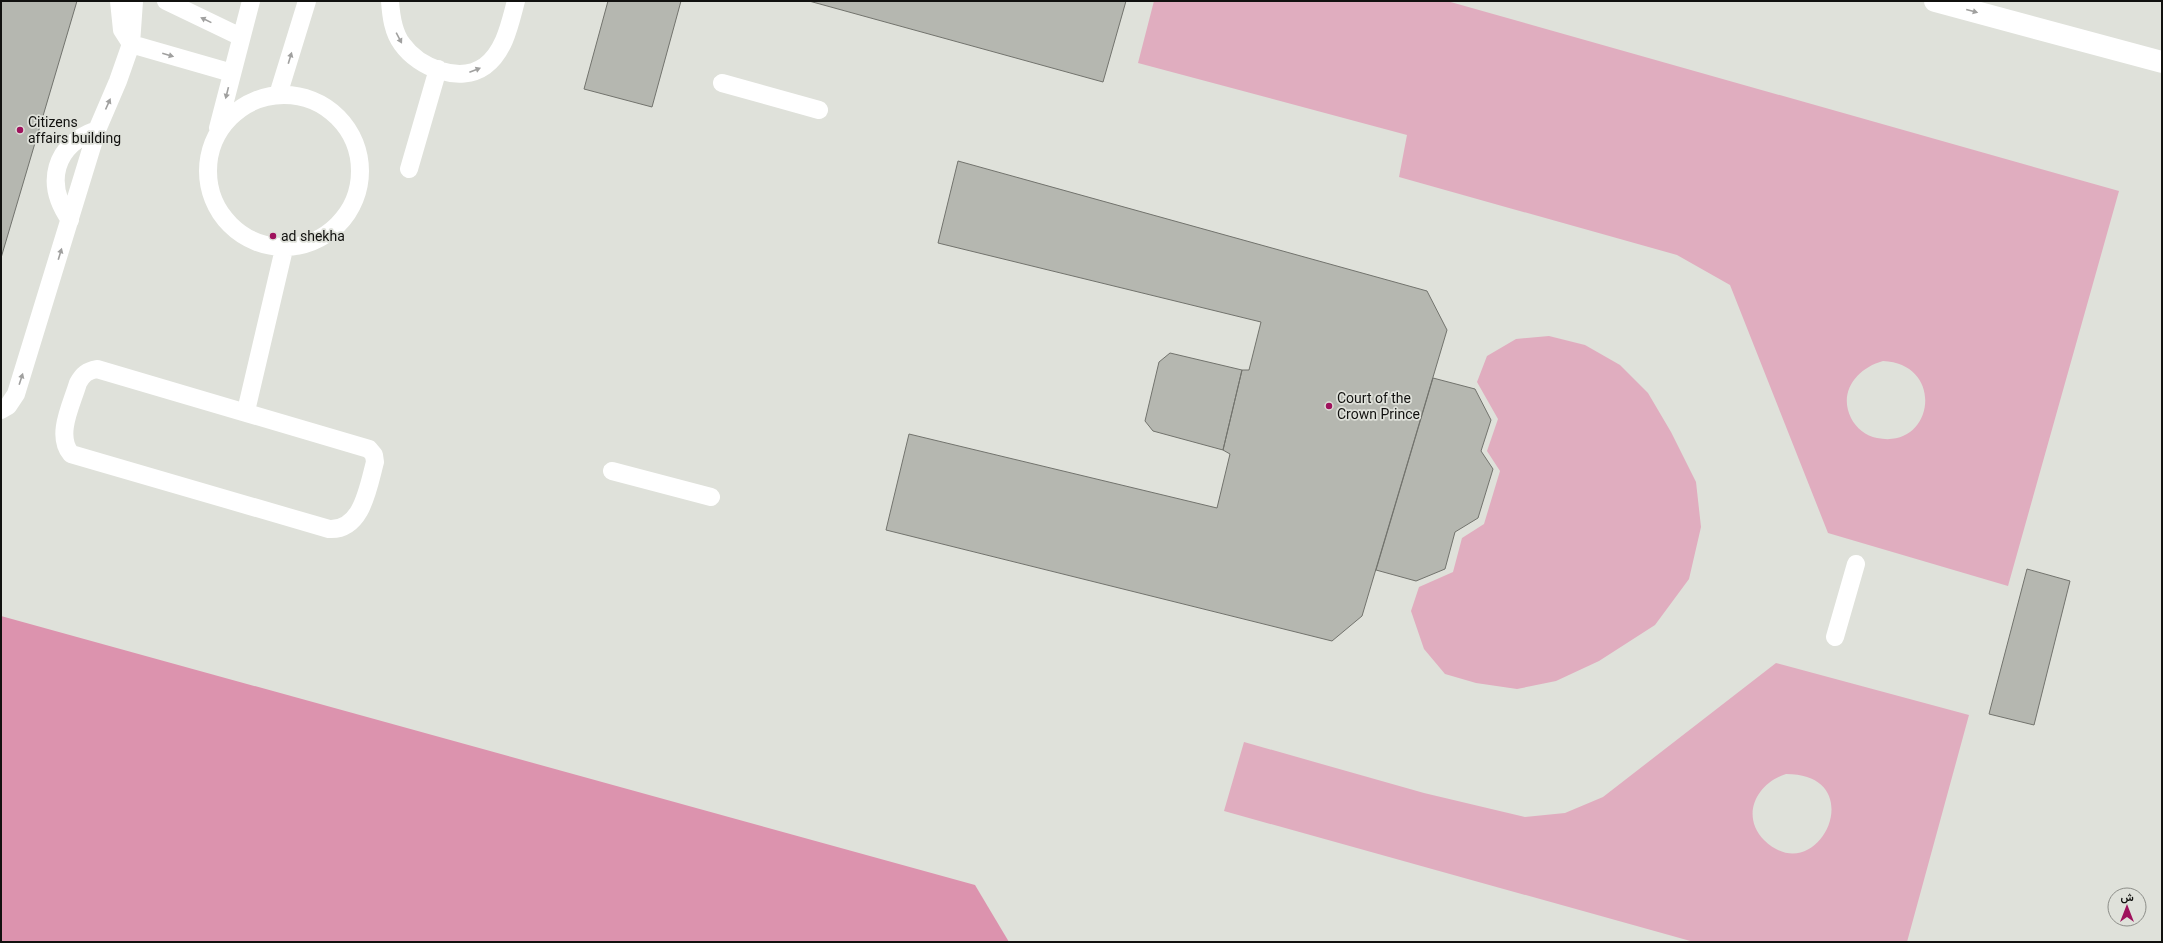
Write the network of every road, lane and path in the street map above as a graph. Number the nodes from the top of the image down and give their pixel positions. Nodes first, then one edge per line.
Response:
1 (120, 1) edge
2 (134, 1) edge
3 (166, 1) edge
4 (250, 1) edge
5 (307, 1) edge
6 (390, 1) edge
7 (516, 1) edge
8 (1935, 1) edge
9 (242, 37) junction
10 (2090, 43) junction
11 (131, 44) junction
12 (2162, 47) edge
13 (2162, 62) edge
14 (438, 69) junction
15 (232, 73) junction
16 (722, 83) dead end
17 (278, 95) junction
18 (819, 110) dead end
19 (97, 130) junction
20 (218, 132) junction
21 (409, 168) dead end
22 (70, 220) junction
23 (284, 248) junction
24 (1, 410) edge
25 (246, 411) junction
26 (612, 471) dead end
27 (711, 497) dead end
28 (1856, 564) dead end
29 (1835, 637) dead end

1 - 11 lane
2 - 11 lane
9 -> 3 lane
4 - 9 lane
17 -> 5 lane
6 -> 14 lane
14 -> 7 lane
8 -> 10 main road
9 - 15 lane
10 - 12 main road
10 - 13 main road
11 -> 15 lane
19 -> 11 lane
14 - 21 lane
15 -> 20 lane
16 - 18 lane
17 - 20 lane
17 - 23 lane
19 - 22 lane
19 - 22 lane
20 - 23 lane
24 -> 22 lane
23 - 25 lane
25 - 25 lane
26 - 27 lane
28 - 29 lane

